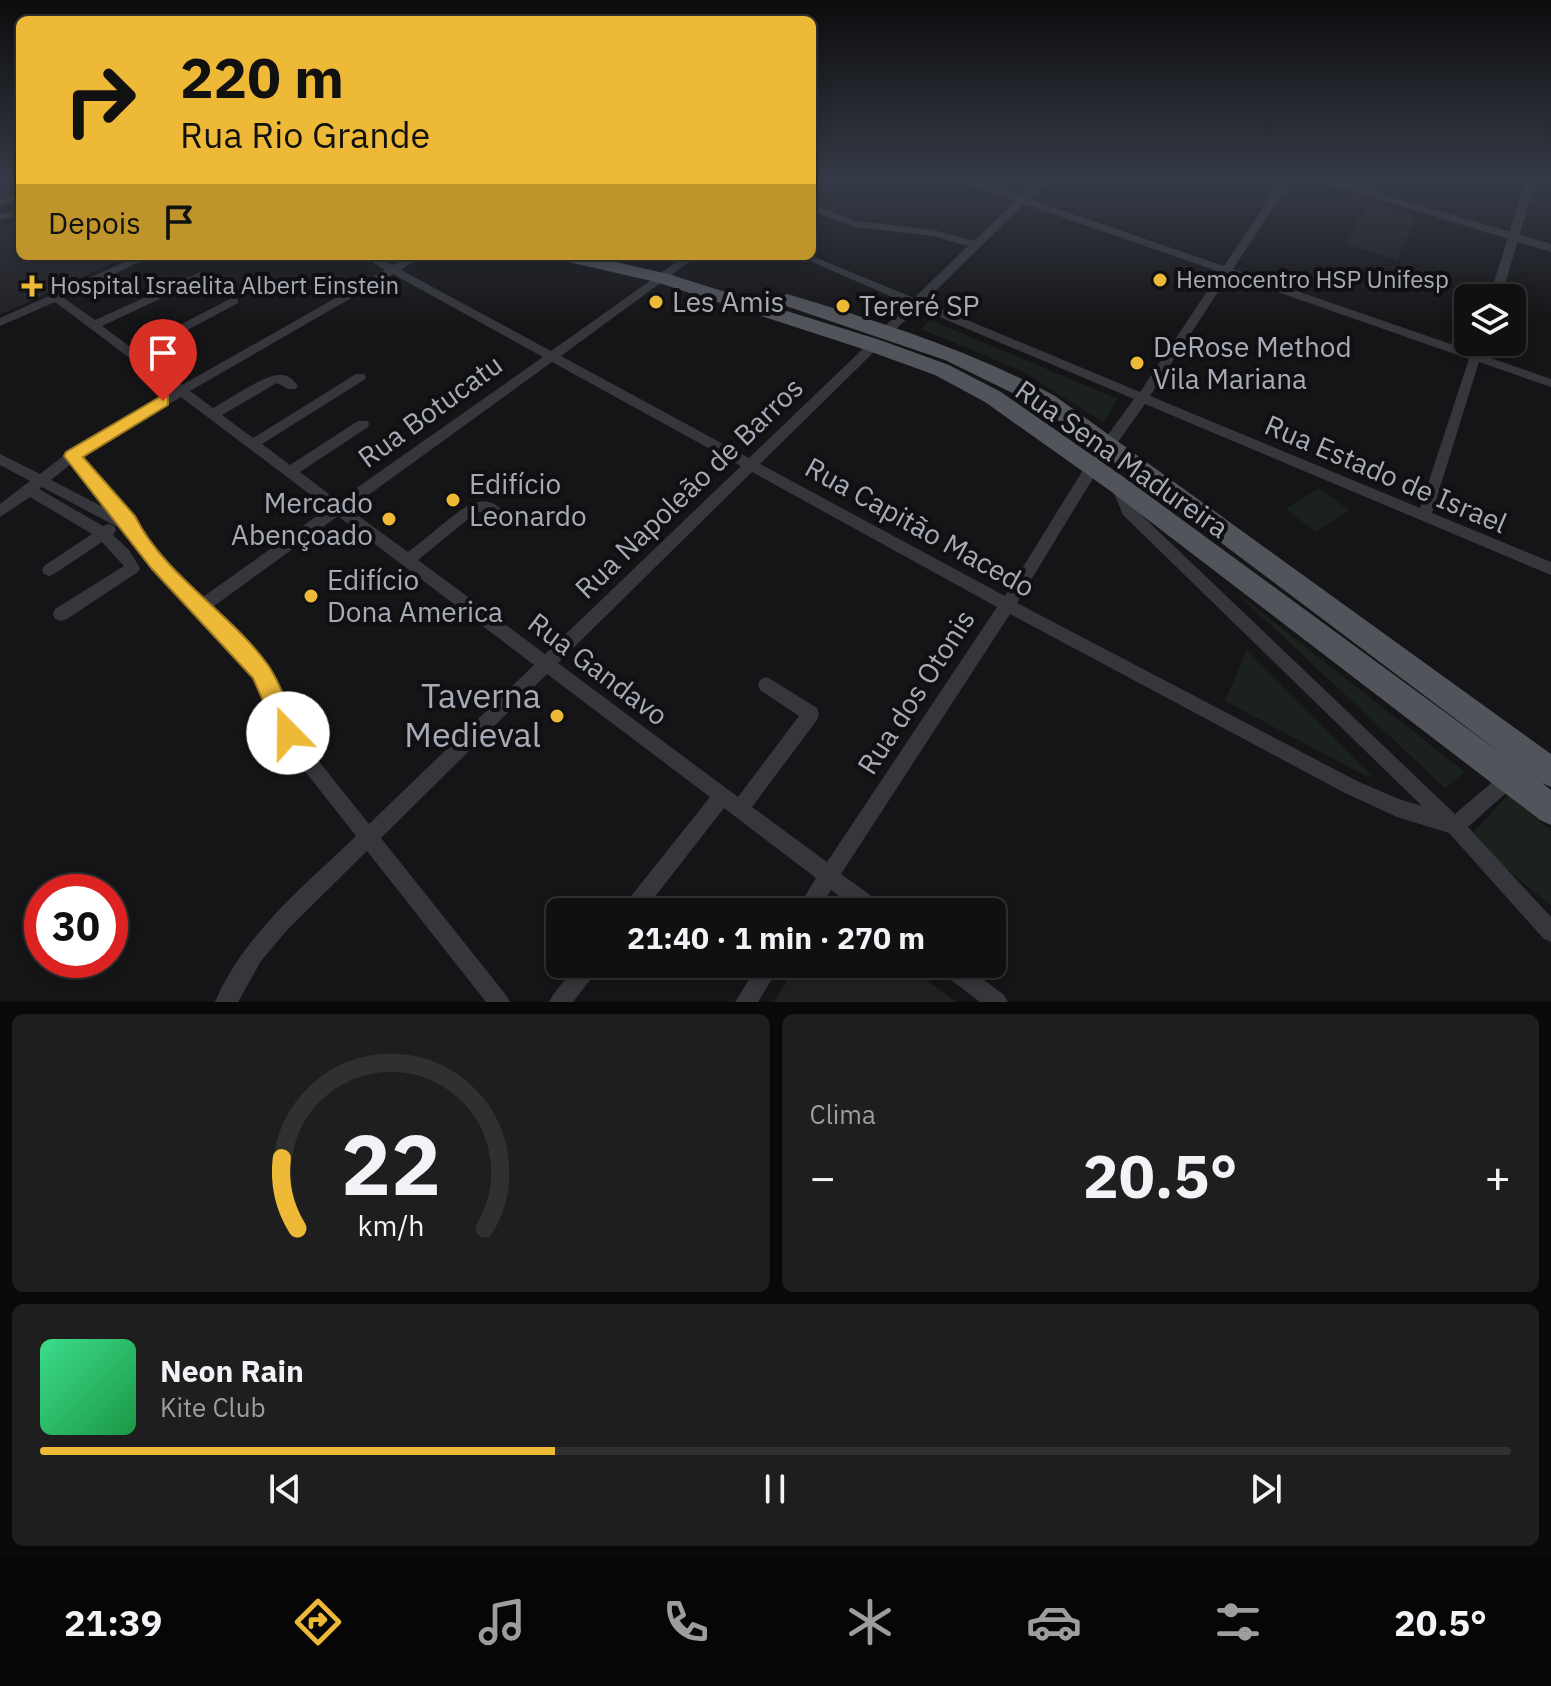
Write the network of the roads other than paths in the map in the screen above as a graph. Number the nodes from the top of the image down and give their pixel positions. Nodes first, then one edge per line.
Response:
1 (897, 229) edge
2 (992, 229) edge
3 (1106, 229) edge
4 (1254, 229) edge
5 (1487, 229) edge
6 (1517, 229) edge
7 (1515, 237) junction
8 (975, 245) junction
9 (1551, 248) edge
10 (138, 260) edge
11 (375, 260) edge
12 (410, 260) edge
13 (606, 260) edge
14 (651, 260) edge
15 (814, 260) edge
16 (677, 267) edge
17 (393, 270) junction
18 (1226, 270) junction
19 (205, 274) dead end
20 (1500, 284) edge
21 (56, 297) junction
22 (234, 301) dead end
23 (917, 302) junction
24 (0, 322) edge
25 (92, 326) junction
26 (881, 338) junction
27 (131, 355) junction
28 (552, 355) junction
29 (1475, 357) junction
30 (360, 377) dead end
31 (1551, 383) edge
32 (292, 386) dead end
33 (179, 391) junction
34 (1142, 398) junction
35 (211, 415) junction
36 (363, 424) dead end
37 (251, 445) junction
38 (72, 456) junction
39 (1100, 456) junction
40 (0, 459) edge
41 (750, 463) junction
42 (289, 473) junction
43 (1117, 484) junction
44 (35, 485) junction
45 (337, 509) junction
46 (0, 512) edge
47 (1424, 516) junction
48 (502, 518) dead end
49 (125, 522) junction
50 (102, 534) junction
51 (407, 561) junction
52 (1551, 569) edge
53 (49, 570) dead end
54 (1007, 604) junction
55 (199, 608) junction
56 (61, 614) dead end
57 (545, 665) junction
58 (766, 685) dead end
59 (1551, 772) edge
60 (1510, 778) junction
61 (723, 795) junction
62 (740, 809) junction
63 (1551, 809) edge
64 (1455, 826) junction
65 (368, 836) junction
66 (828, 876) junction
67 (642, 898) edge
68 (814, 898) edge
69 (858, 898) edge
70 (1551, 932) edge
71 (579, 978) edge
72 (762, 978) edge
73 (965, 978) edge
74 (226, 1002) edge
75 (499, 1002) edge
76 (560, 1002) edge
77 (746, 1002) edge
78 (997, 1002) edge

1 - 8 street
2 - 8 street, Rua Napoleão de Barros
3 - 18 street
4 - 18 street, Rua dos Otonis
5 - 7 street
6 - 7 street
7 - 9 street
7 - 20 street
8 - 23 street, Rua Napoleão de Barros
10 - 21 street
11 - 17 street, Rua Capitão Macedo
12 - 17 street
13 - 16 main road, Rua Sena Madureira
14 - 16 main road, Rua Sena Madureira
15 - 23 street, Rua Estado de Israel
16 - 26 main road, Rua Sena Madureira
16 - 28 street, Rua Botucatu
17 - 28 street, Rua Capitão Macedo
17 - 33 street
18 - 29 street
18 - 34 street, Rua dos Otonis
19 - 25 street
21 - 24 street
21 - 25 street, Rua Gandavo
22 - 27 street
23 - 26 street, Rua Napoleão de Barros
23 - 34 street, Rua Estado de Israel
25 - 27 street, Rua Gandavo
26 - 39 main road, Rua Sena Madureira
26 - 41 street, Rua Napoleão de Barros
27 - 33 street, Rua Gandavo
28 - 41 street, Rua Capitão Macedo
28 - 45 street, Rua Botucatu
29 - 31 street
29 - 47 street
30 - 37 street
32 - 35 street
33 - 35 street, Rua Gandavo
33 - 38 street
34 - 39 street, Rua dos Otonis
34 - 47 street, Rua Estado de Israel
35 - 37 street, Rua Gandavo
36 - 42 street
37 - 42 street, Rua Gandavo
38 - 44 street
38 - 49 street
39 - 43 main road, Rua Sena Madureira
39 - 54 street, Rua dos Otonis
39 - 59 main road, Rua Sena Madureira
40 - 44 street
41 - 54 street, Rua Capitão Macedo
41 - 57 street, Rua Napoleão de Barros
42 - 45 street, Rua Gandavo
43 - 60 main road, Rua Sena Madureira
43 - 64 street, Rua Sena Madureira
44 - 46 street
44 - 49 street
44 - 50 street
45 - 51 street, Rua Gandavo
45 - 55 street, Rua Botucatu
47 - 52 street, Rua Estado de Israel
48 - 51 street
49 - 50 street
49 - 55 street
50 - 53 street
50 - 56 street
51 - 57 street, Rua Gandavo
54 - 64 street, Rua Capitão Macedo
54 - 66 street, Rua dos Otonis
55 - 65 street
57 - 61 street, Rua Gandavo
57 - 65 street, Rua Napoleão de Barros
58 - 62 street
60 - 63 main road, Rua Sena Madureira
60 - 64 street
61 - 62 street, Rua Gandavo
61 - 67 street
62 - 66 street, Rua Gandavo
64 - 70 street, Rua Sena Madureira
65 - 74 street, Rua Napoleão de Barros
65 - 75 street
66 - 68 street, Rua dos Otonis
66 - 69 street, Rua Gandavo
71 - 76 street
72 - 77 street
73 - 78 street

